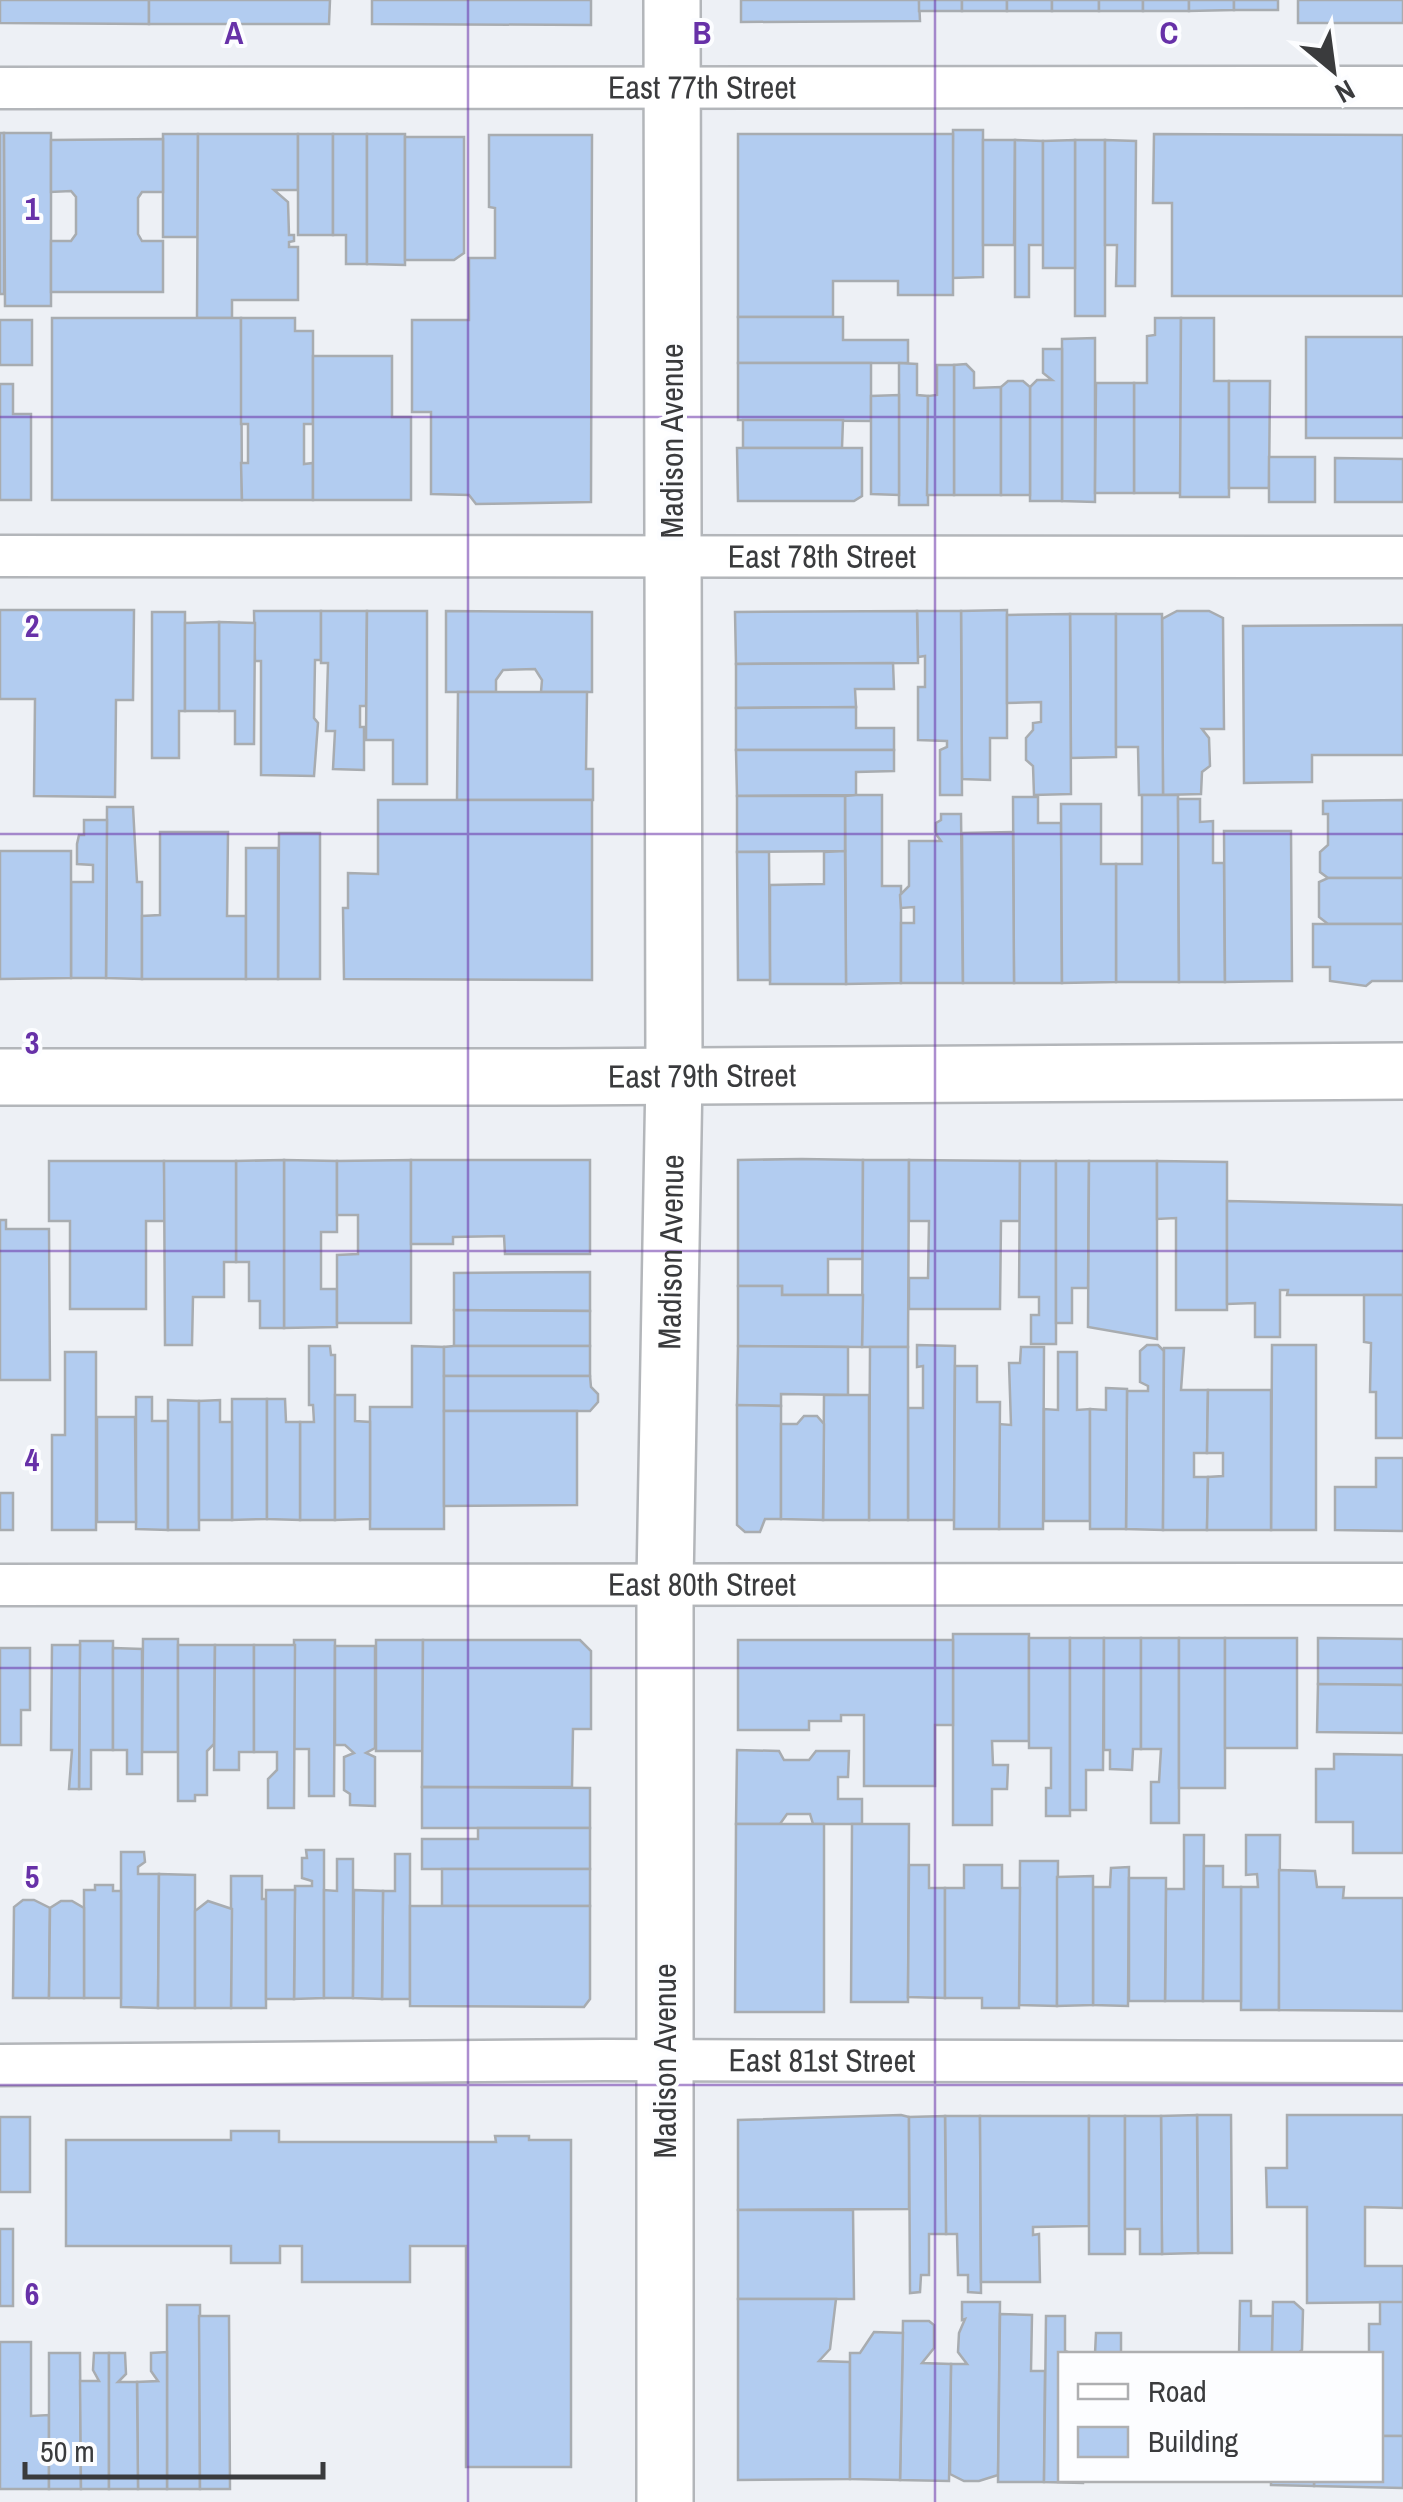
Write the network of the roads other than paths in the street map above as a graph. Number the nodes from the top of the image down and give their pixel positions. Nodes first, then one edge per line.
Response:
1 (672, 0) edge
2 (1403, 87) edge
3 (0, 88) edge
4 (673, 88) junction
5 (0, 556) edge
6 (1403, 556) edge
7 (671, 557) junction
8 (1403, 1071) edge
9 (674, 1076) junction
10 (0, 1077) edge
11 (665, 1583) junction
12 (1403, 1584) edge
13 (0, 1585) edge
14 (665, 2061) junction
15 (1403, 2062) edge
16 (0, 2065) edge
17 (665, 2502) edge

1 - 4 main road, Madison Avenue
2 - 4 street, East 77th Street
3 - 4 street, East 77th Street
4 - 7 main road, Madison Avenue
5 - 7 street, East 78th Street
6 - 7 street, East 78th Street
7 - 9 main road, Madison Avenue
8 - 9 main road, East 79th Street
9 - 10 main road, East 79th Street
9 - 11 main road, Madison Avenue
11 - 12 street, East 80th Street
11 - 13 street, East 80th Street
11 - 14 main road, Madison Avenue
14 - 15 street, East 81st Street
14 - 16 street, East 81st Street
14 - 17 main road, Madison Avenue

